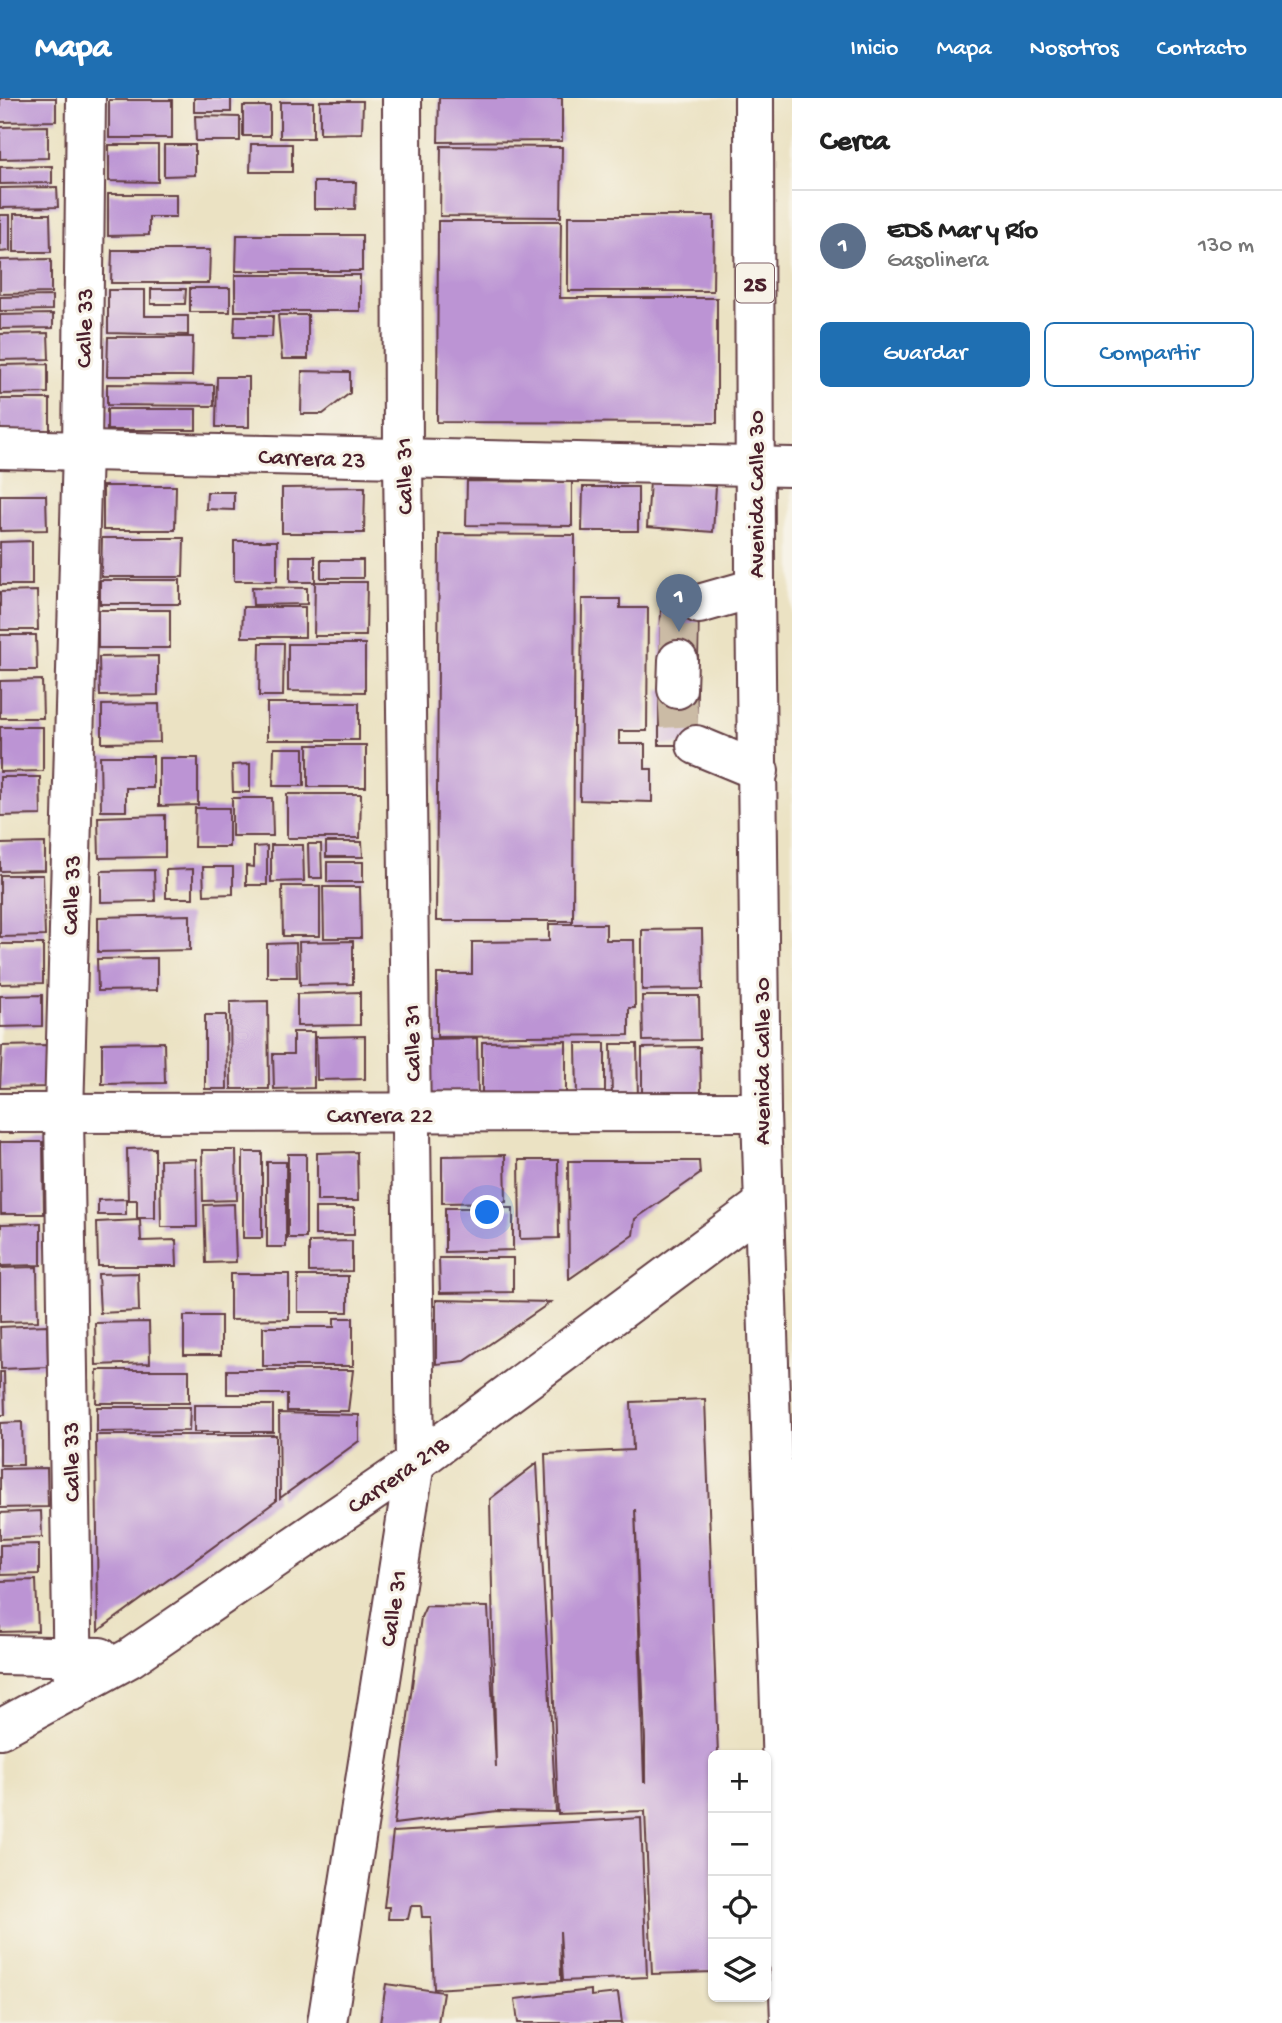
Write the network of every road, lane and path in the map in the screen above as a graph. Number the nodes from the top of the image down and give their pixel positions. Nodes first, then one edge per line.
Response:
1 (86, 98) edge
2 (402, 98) edge
3 (754, 98) edge
4 (0, 449) edge
5 (82, 449) junction
6 (403, 460) junction
7 (774, 468) edge
8 (755, 588) junction
9 (699, 604) tunnel mouth
10 (696, 744) tunnel mouth
11 (759, 771) junction
12 (761, 1112) junction
13 (0, 1113) edge
14 (64, 1114) junction
15 (412, 1115) junction
16 (762, 1205) junction
17 (415, 1463) junction
18 (0, 1655) edge
19 (73, 1674) junction
20 (0, 1729) edge
21 (327, 2023) edge
22 (790, 2023) edge

1 - 5 main road, Calle 33
2 - 6 main road, Calle 31
3 - 7 main road, Avenida Calle 30 / 25
4 - 5 main road, Carrera 23
5 - 6 main road, Carrera 23
5 - 14 main road, Calle 33
6 - 7 main road, Carrera 23
6 - 15 main road, Calle 31
7 - 8 main road, Avenida Calle 30 / 25
8 - 9 main road
8 - 11 main road, Avenida Calle 30 / 25
10 - 11 main road
11 - 12 main road, Avenida Calle 30 / 25
12 - 15 main road, Carrera 22
12 - 16 main road, Avenida Calle 30 / 25
13 - 14 main road, Carrera 22
14 - 15 main road, Carrera 22
14 - 19 main road, Calle 33
15 - 17 main road, Calle 31
16 - 17 main road, Carrera 21B
16 - 22 main road, Avenida Calle 30 / 25
17 - 19 main road, Carrera 21B
17 - 21 main road, Calle 31
18 - 19 main road, Carrera 21B
19 - 20 main road

